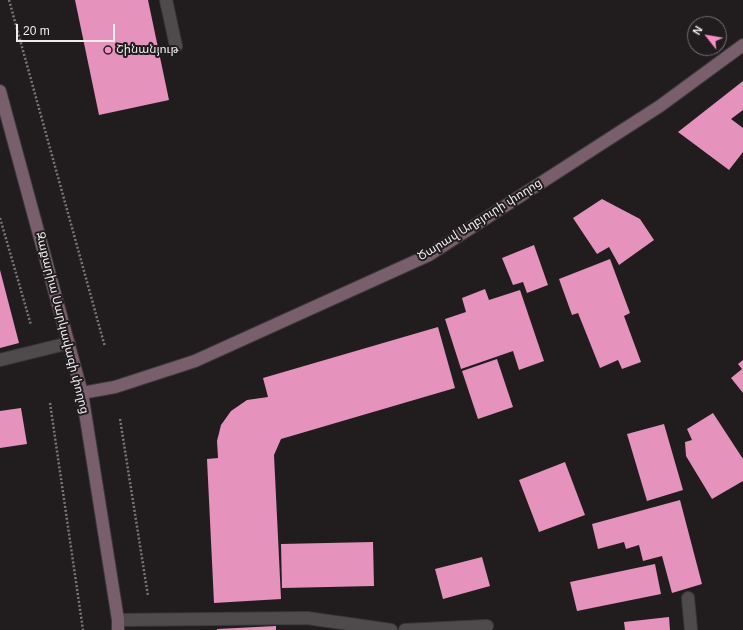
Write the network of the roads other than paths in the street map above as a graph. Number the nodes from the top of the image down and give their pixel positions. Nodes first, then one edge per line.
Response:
1 (166, 0) edge
2 (743, 45) edge
3 (176, 46) dead end
4 (0, 91) edge
5 (69, 343) junction
6 (0, 360) edge
7 (82, 393) junction
8 (688, 598) dead end
9 (118, 625) edge
10 (487, 626) dead end
11 (391, 630) edge
12 (405, 630) edge
13 (691, 630) edge

1 - 3 street
2 - 7 main road, Ծարավ Աղբյուրի փողոց
4 - 5 main road, Զաքարիա Սարկավագի փողոց
5 - 6 street
5 - 7 main road, Զաքարիա Սարկավագի փողոց
7 - 9 main road, Զաքարիա Սարկավագի փողոց
8 - 13 street
9 - 11 street
10 - 12 street

